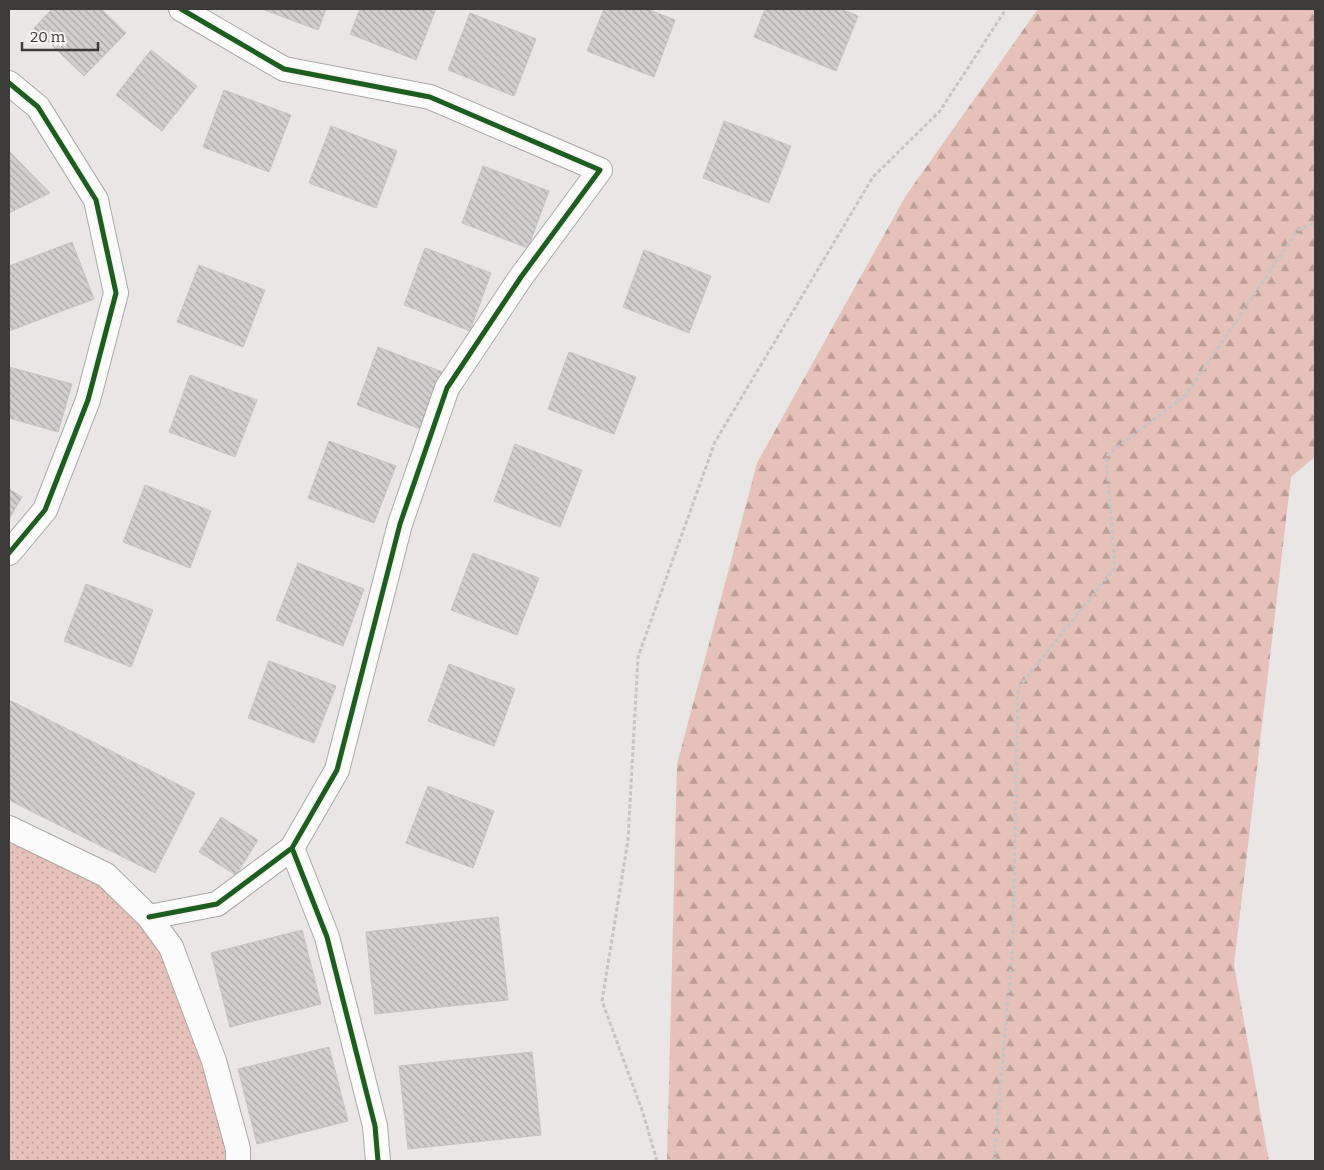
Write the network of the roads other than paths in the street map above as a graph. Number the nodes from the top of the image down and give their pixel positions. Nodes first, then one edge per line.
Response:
1 (181, 9) edge
2 (9, 83) edge
3 (9, 553) edge
4 (9, 828) edge
5 (292, 848) junction
6 (149, 917) junction
7 (238, 1161) edge
8 (378, 1161) edge

1 - 5 street
2 - 3 street
4 - 6 street
5 - 6 street
5 - 8 street
6 - 7 street

